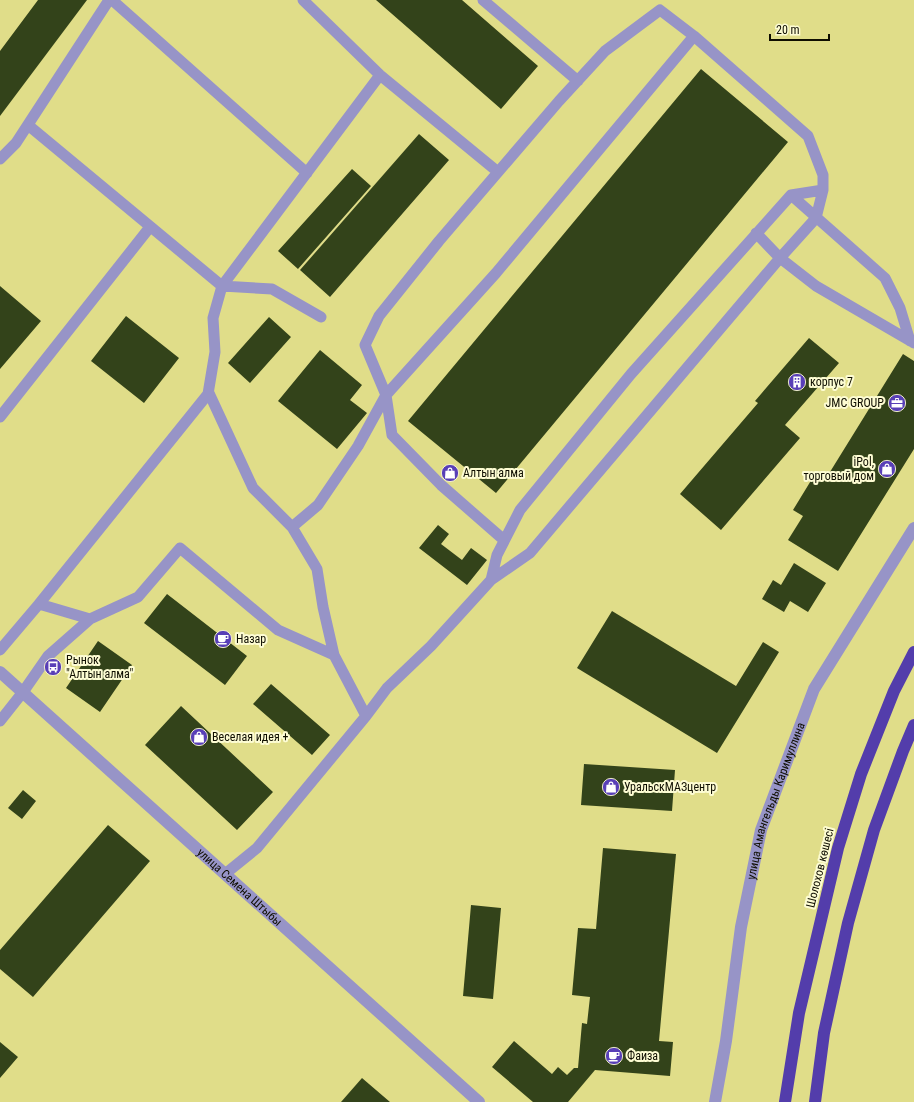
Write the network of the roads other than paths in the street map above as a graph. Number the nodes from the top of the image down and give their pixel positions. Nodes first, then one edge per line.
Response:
1 (111, 0) edge
2 (303, 0) edge
3 (484, 0) edge
4 (694, 36) junction
5 (380, 75) junction
6 (578, 80) junction
7 (28, 125) junction
8 (0, 159) edge
9 (498, 172) junction
10 (306, 173) junction
11 (823, 190) junction
12 (791, 195) junction
13 (816, 218) junction
14 (150, 227) junction
15 (756, 233) junction
16 (780, 258) junction
17 (222, 286) junction
18 (321, 317) dead end
19 (912, 342) edge
20 (209, 393) junction
21 (386, 395) junction
22 (0, 417) edge
23 (292, 527) junction
24 (914, 528) edge
25 (504, 540) junction
26 (491, 580) junction
27 (39, 604) junction
28 (90, 619) junction
29 (0, 650) edge
30 (914, 652) edge
31 (334, 655) junction
32 (0, 672) edge
33 (23, 692) junction
34 (366, 716) junction
35 (0, 721) edge
36 (914, 725) edge
37 (225, 874) junction
38 (478, 1102) edge
39 (715, 1102) edge
40 (785, 1102) edge
41 (815, 1102) edge

1 - 7 lane
1 - 10 lane
2 - 5 lane
3 - 6 lane
4 - 6 lane
4 - 11 lane
4 - 21 lane
5 - 9 lane
5 - 10 lane
6 - 9 lane
7 - 8 lane
7 - 14 lane
9 - 21 lane
10 - 17 lane
11 - 12 lane
11 - 13 lane
12 - 13 lane
12 - 15 lane
13 - 16 lane
13 - 19 lane
14 - 17 lane
14 - 22 lane
15 - 16 lane
15 - 25 lane
16 - 19 lane
16 - 26 lane
17 - 18 lane
17 - 20 lane
20 - 23 lane
20 - 27 lane
21 - 23 lane
21 - 25 lane
23 - 31 lane
24 - 39 street, улица Амангельды Каримуллина
25 - 26 lane
26 - 34 lane
27 - 28 lane
27 - 29 lane
28 - 31 lane
28 - 33 lane
30 - 40 highway, Шолохов көшесі
31 - 34 lane
32 - 33 street, улица Семена Штыбы
33 - 35 lane
33 - 37 street, улица Семена Штыбы
34 - 37 lane
36 - 41 highway
37 - 38 street, улица Семена Штыбы

